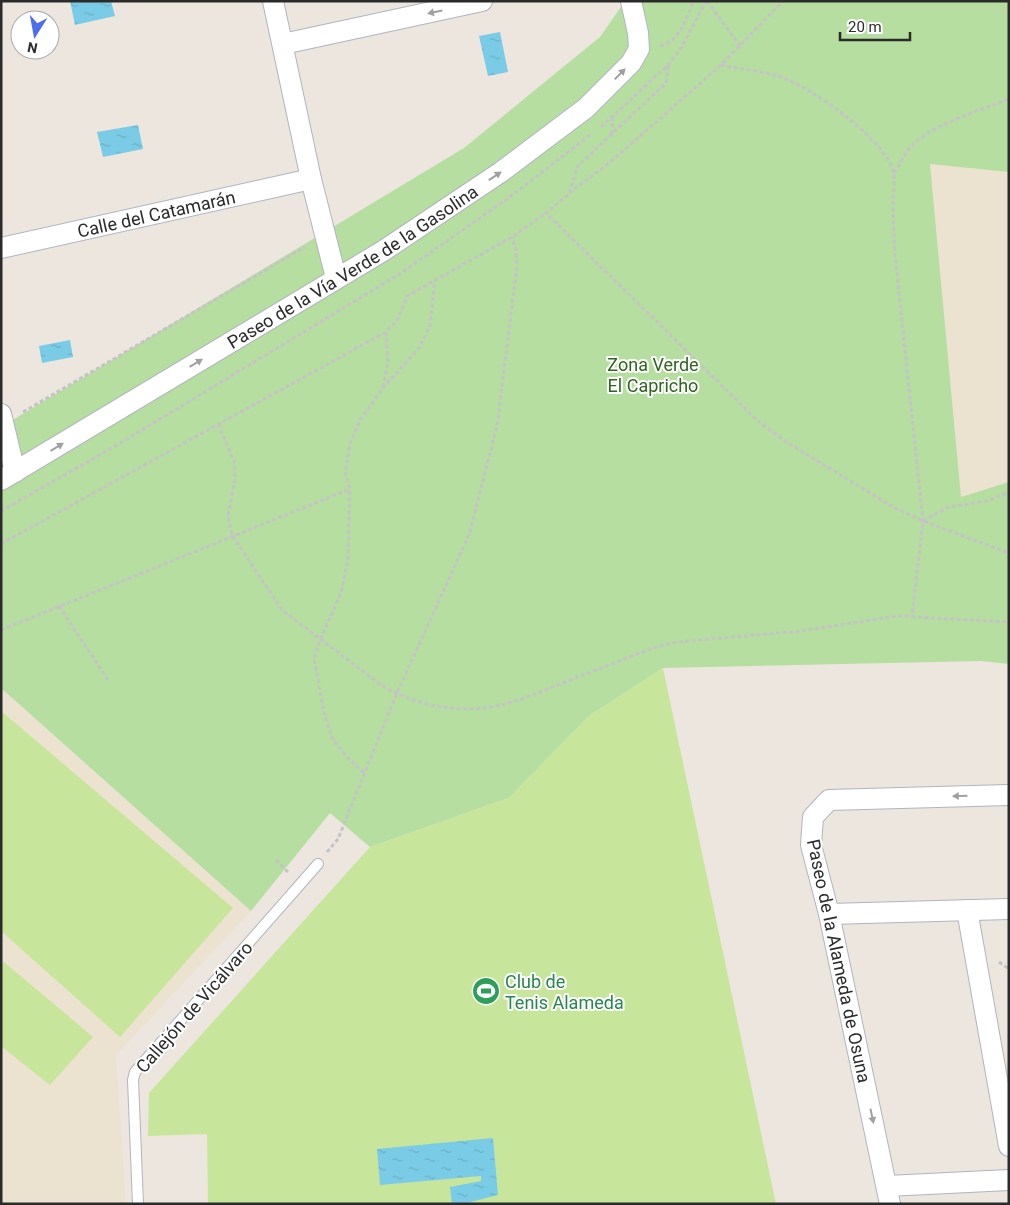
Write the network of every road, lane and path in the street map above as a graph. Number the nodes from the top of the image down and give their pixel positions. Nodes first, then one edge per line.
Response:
1 (273, 1) edge
2 (482, 1) edge
3 (631, 1) edge
4 (694, 1) edge
5 (707, 1) edge
6 (783, 1) edge
7 (283, 44) junction
8 (740, 46) junction
9 (659, 47) dead end
10 (668, 65) dead end
11 (721, 65) junction
12 (1009, 99) edge
13 (613, 117) dead end
14 (612, 135) junction
15 (894, 174) junction
16 (311, 179) junction
17 (569, 194) junction
18 (546, 213) junction
19 (512, 237) junction
20 (305, 246) dead end
21 (1, 248) edge
22 (336, 278) junction
23 (435, 280) junction
24 (386, 332) junction
25 (383, 388) junction
26 (22, 413) dead end
27 (1, 414) edge
28 (218, 424) junction
29 (8, 476) edge
30 (350, 489) junction
31 (1009, 492) edge
32 (923, 521) junction
33 (232, 535) junction
34 (1, 544) edge
35 (1009, 553) edge
36 (59, 606) junction
37 (912, 616) junction
38 (1009, 622) edge
39 (1, 630) edge
40 (320, 640) junction
41 (108, 680) dead end
42 (396, 694) junction
43 (364, 773) junction
44 (1009, 795) edge
45 (318, 864) joint
46 (1009, 909) edge
47 (967, 910) junction
48 (829, 914) junction
49 (1002, 1074) edge
50 (1009, 1146) edge
51 (1009, 1180) edge
52 (888, 1195) edge
53 (138, 1204) edge

1 - 7 street
2 -> 7 street
22 -> 3 street, Paseo de la Vía Verde de la Gasolina
4 - 9 path
5 - 8 path
6 - 8 path
7 - 16 street
8 - 11 path
10 - 14 path
11 - 15 path
11 - 17 path
12 - 15 path
13 - 14 path
14 - 17 path
15 - 32 path
16 - 21 street, Calle del Catamarán
16 - 22 street
17 - 18 path
18 - 19 path
18 - 32 path
19 - 23 path
19 - 42 path
20 - 26 path
29 -> 22 street, Paseo de la Vía Verde de la Gasolina
23 - 24 path
23 - 25 path
24 - 25 path
24 - 28 path
25 - 30 path
27 - 29 street
28 - 33 path
28 - 34 path
30 - 33 path
30 - 40 path
31 - 32 path
32 - 35 path
32 - 37 path
33 - 36 path
33 - 40 path
36 - 39 path
36 - 41 path
37 - 38 path
37 - 42 path
40 - 42 path
40 - 43 path
42 - 43 path
43 - 45 path
44 -> 48 street, Paseo de la Alameda de Osuna
45 - 53 lane, Callejón de Vicálvaro
46 - 47 street
47 - 48 street
47 - 49 street
48 -> 52 street, Paseo de la Alameda de Osuna
49 - 50 street
51 - 52 street, Paseo de la Alameda de Osuna

